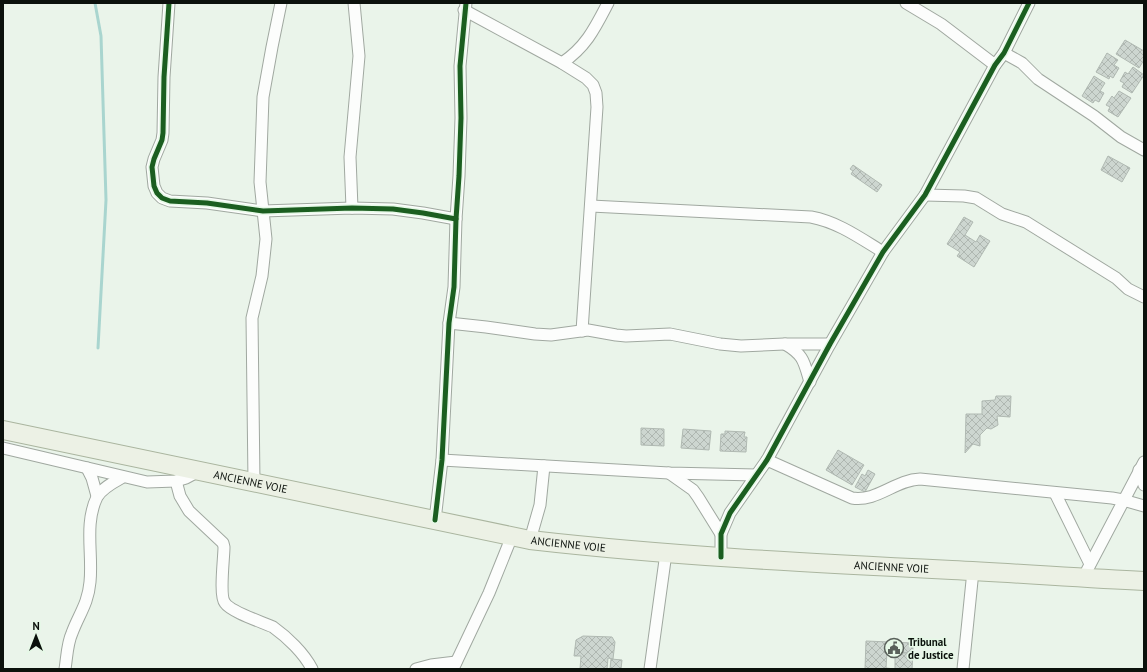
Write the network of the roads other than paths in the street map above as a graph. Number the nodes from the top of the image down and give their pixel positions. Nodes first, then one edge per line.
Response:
1 (169, 3) edge
2 (282, 3) edge
3 (354, 3) edge
4 (608, 3) edge
5 (906, 3) edge
6 (1028, 3) edge
7 (465, 7) edge
8 (1004, 53) junction
9 (562, 63) junction
10 (995, 65) junction
11 (1144, 150) edge
12 (925, 195) junction
13 (591, 206) junction
14 (352, 208) junction
15 (263, 211) junction
16 (456, 219) junction
17 (883, 252) junction
18 (1144, 298) edge
19 (449, 323) junction
20 (582, 330) junction
21 (784, 344) junction
22 (830, 344) junction
23 (810, 382) junction
24 (3, 430) edge
25 (3, 448) edge
26 (442, 460) junction
27 (767, 460) junction
28 (544, 466) junction
29 (1142, 466) edge
30 (87, 468) junction
31 (199, 471) junction
32 (669, 473) junction
33 (756, 475) junction
34 (123, 477) junction
35 (176, 481) junction
36 (254, 482) junction
37 (1144, 485) edge
38 (1056, 493) junction
39 (97, 496) junction
40 (1124, 500) junction
41 (1144, 506) edge
42 (435, 520) junction
43 (721, 534) junction
44 (512, 536) junction
45 (530, 540) junction
46 (666, 553) junction
47 (721, 557) junction
48 (973, 571) junction
49 (1086, 571) junction
50 (1144, 581) edge
51 (454, 665) edge
52 (311, 667) edge
53 (66, 669) edge
54 (322, 669) edge
55 (416, 669) edge
56 (650, 669) edge
57 (963, 669) edge

1 - 15 street
2 - 15 street
3 - 14 street
4 - 9 street
5 - 10 street
6 - 8 street
7 - 9 street
7 - 16 street
8 - 10 street
8 - 11 street
9 - 13 street
10 - 12 street
12 - 17 street
12 - 18 street
13 - 17 street
13 - 20 street
14 - 15 street
14 - 16 street
15 - 36 street
16 - 19 street
17 - 22 street
19 - 20 street
19 - 26 street
20 - 21 street
21 - 22 street
21 - 23 street
22 - 23 street
23 - 27 street
24 - 31 main road, ANCIENNE VOIE
25 - 30 street
26 - 28 street
26 - 42 street
27 - 33 street
27 - 38 street
28 - 32 street
28 - 45 street
29 - 37 street
29 - 40 street
30 - 34 street
30 - 39 street
31 - 35 street
31 - 36 main road, ANCIENNE VOIE
32 - 33 street
32 - 43 street
33 - 43 street
34 - 35 street
34 - 39 street
35 - 52 street
36 - 42 main road, ANCIENNE VOIE
38 - 40 street
38 - 49 street
39 - 53 street
40 - 41 street
40 - 49 street
42 - 44 main road, ANCIENNE VOIE
43 - 47 street
44 - 45 main road, ANCIENNE VOIE
44 - 51 street
45 - 46 main road, ANCIENNE VOIE
46 - 47 main road, ANCIENNE VOIE
46 - 56 street
47 - 48 main road, ANCIENNE VOIE
48 - 49 main road, ANCIENNE VOIE
48 - 57 street
49 - 50 main road, ANCIENNE VOIE
51 - 55 street
52 - 54 street

